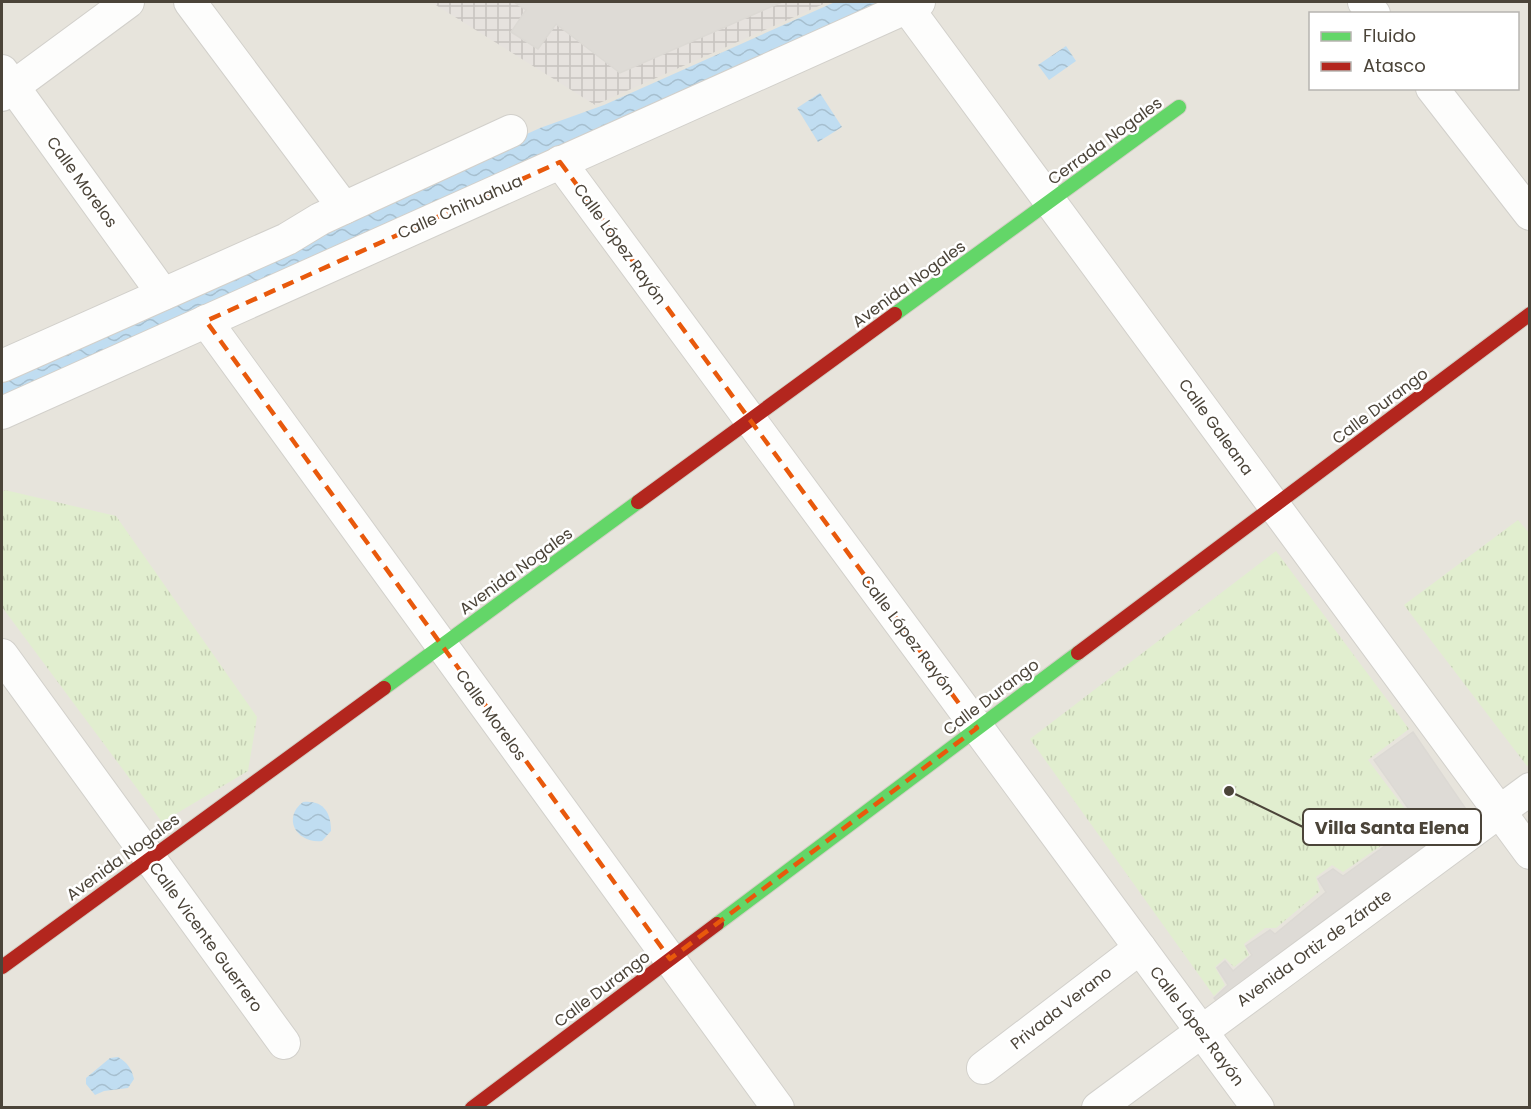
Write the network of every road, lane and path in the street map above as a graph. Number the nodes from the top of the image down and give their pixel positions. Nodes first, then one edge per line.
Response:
1 (128, 2) edge
2 (190, 2) edge
3 (909, 3) edge
4 (5, 84) edge
5 (1434, 90) edge
6 (1179, 107) dead end
7 (511, 131) dead end
8 (560, 162) junction
9 (1050, 201) junction
10 (344, 208) junction
11 (1530, 214) edge
12 (163, 294) junction
13 (1530, 314) edge
14 (206, 321) junction
15 (2, 366) edge
16 (2, 413) edge
17 (749, 421) junction
18 (1274, 506) junction
19 (441, 646) junction
20 (2, 655) edge
21 (977, 729) junction
22 (1530, 789) edge
23 (1499, 812) junction
24 (1530, 853) edge
25 (149, 859) junction
26 (1140, 948) junction
27 (670, 959) junction
28 (2, 967) edge
29 (1202, 1031) junction
30 (284, 1043) dead end
31 (983, 1068) dead end
32 (472, 1107) edge
33 (778, 1107) edge
34 (1098, 1107) edge
35 (1258, 1107) edge

1 - 4 street
2 - 10 street
3 - 8 street, Calle Chihuahua
3 - 9 street, Calle Galeana
4 - 12 street, Calle Morelos
5 - 11 street
6 - 9 street, Cerrada Nogales
7 - 10 street
8 - 14 street, Calle Chihuahua
8 - 17 street, Calle López Rayón
9 - 17 street, Avenida Nogales
9 - 18 street, Calle Galeana
10 - 12 street
12 - 15 street
13 - 18 street, Calle Durango
14 - 16 street, Calle Chihuahua
14 - 19 street, Calle Morelos
17 - 19 street, Avenida Nogales
17 - 21 street, Calle López Rayón
18 - 21 street, Calle Durango
18 - 23 street, Calle Galeana
19 - 25 street, Avenida Nogales
19 - 27 street, Calle Morelos
20 - 25 street, Calle Vicente Guerrero
21 - 26 street, Calle López Rayón
21 - 27 street, Calle Durango
22 - 23 street, Avenida Ortiz de Zárate
23 - 24 street, Calle Galeana
23 - 29 street, Avenida Ortiz de Zárate
25 - 28 street, Avenida Nogales
25 - 30 street, Calle Vicente Guerrero
26 - 29 street, Calle López Rayón
26 - 31 street, Privada Verano
27 - 32 street, Calle Durango
27 - 33 street, Calle Morelos
29 - 34 street, Avenida Ortiz de Zárate
29 - 35 street, Calle López Rayón

